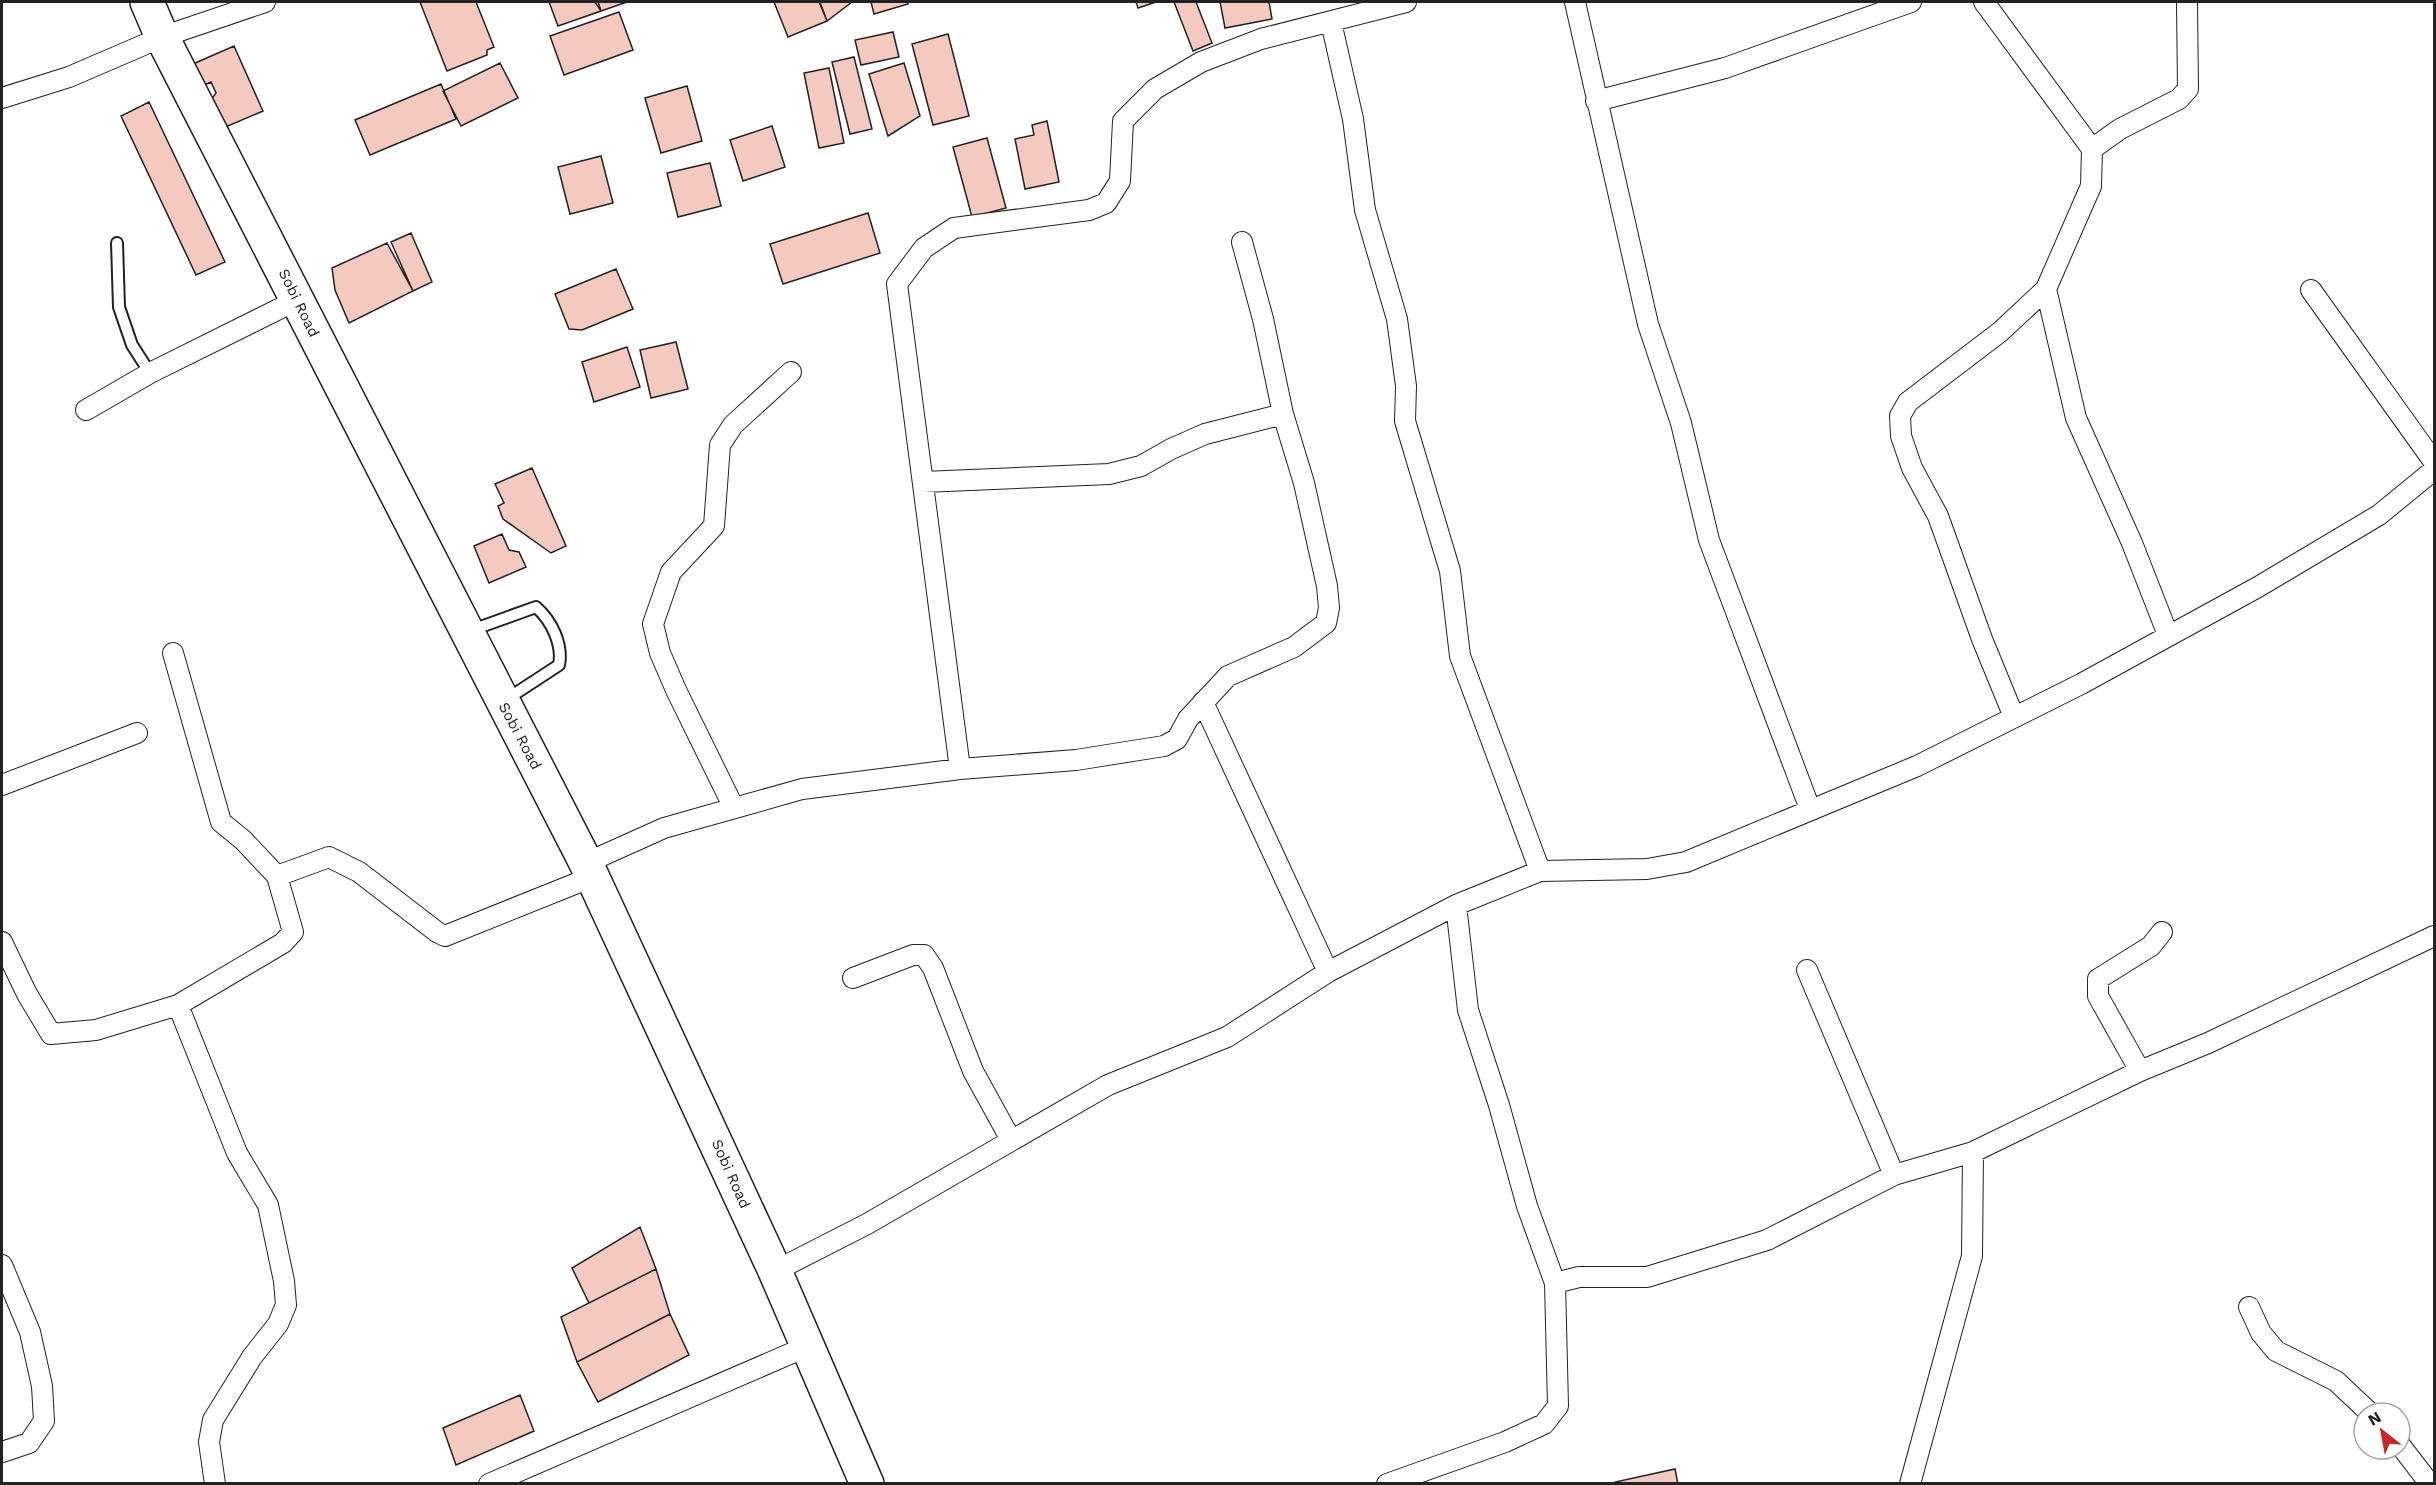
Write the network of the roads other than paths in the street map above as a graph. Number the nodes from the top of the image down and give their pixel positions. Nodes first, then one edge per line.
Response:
1 (147, 2) edge
2 (264, 2) edge
3 (1406, 2) edge
4 (1575, 2) edge
5 (1911, 2) edge
6 (1984, 2) edge
7 (2187, 2) edge
8 (1359, 7) edge
9 (1331, 22) junction
10 (162, 37) junction
11 (2, 98) edge
12 (1596, 101) junction
13 (2092, 149) junction
14 (1242, 242) dead end
15 (117, 243) dead end
16 (290, 285) junction
17 (2046, 289) junction
18 (2311, 290) dead end
19 (791, 372) dead end
20 (150, 373) junction
21 (86, 410) dead end
22 (1283, 414) junction
23 (2434, 462) edge
24 (2434, 470) edge
25 (923, 482) junction
26 (466, 632) junction
27 (2168, 635) junction
28 (173, 653) dead end
29 (502, 702) junction
30 (1203, 702) junction
31 (2014, 717) junction
32 (137, 733) dead end
33 (960, 769) junction
34 (2, 785) edge
35 (733, 806) junction
36 (1810, 809) junction
37 (589, 870) junction
38 (1540, 871) junction
39 (277, 876) junction
40 (1456, 905) junction
41 (2162, 932) dead end
42 (2434, 936) edge
43 (2, 942) edge
44 (1807, 970) dead end
45 (1328, 972) junction
46 (853, 978) dead end
47 (178, 1005) junction
48 (2140, 1071) junction
49 (1011, 1140) junction
50 (1973, 1152) junction
51 (1894, 1175) junction
52 (2, 1265) edge
53 (775, 1271) junction
54 (1555, 1283) junction
55 (5, 1287) edge
56 (2249, 1307) dead end
57 (808, 1346) junction
58 (2357, 1401) edge
59 (2, 1452) edge
60 (2412, 1461) edge
61 (215, 1484) edge
62 (489, 1484) edge
63 (867, 1484) edge
64 (1387, 1484) edge
65 (1910, 1484) edge
66 (2430, 1484) edge

1 - 10 highway, Sobi Road
2 - 10 street
3 - 8 street
4 - 12 street
5 - 12 street
6 - 13 street
7 - 13 street
8 - 9 street
9 - 25 street
9 - 38 street
10 - 11 street
10 - 16 highway, Sobi Road
12 - 36 street
13 - 17 street
14 - 22 street
15 - 20 lane
16 - 20 street
16 - 26 highway, Sobi Road
17 - 27 street
17 - 31 street
18 - 23 street
19 - 35 street
20 - 21 street
22 - 25 street
22 - 30 street
24 - 27 street
25 - 33 street
26 - 29 highway, Sobi Road
26 - 29 lane
27 - 31 street
28 - 39 street
29 - 37 highway, Sobi Road
30 - 33 street
30 - 45 street
31 - 36 street
32 - 34 street
33 - 35 street
35 - 37 street
36 - 38 street
37 - 39 street
37 - 53 highway, Sobi Road
38 - 40 street
39 - 47 street
40 - 45 street
40 - 54 street
41 - 48 street
42 - 48 street
43 - 47 street
44 - 51 street
45 - 49 street
46 - 49 street
47 - 61 street
48 - 50 street
49 - 53 street
50 - 51 street
50 - 65 street
51 - 54 street
52 - 55 street
53 - 57 highway, Sobi Road
54 - 64 street
55 - 59 street
56 - 58 street
57 - 62 street
57 - 63 highway, Sobi Road
60 - 66 street

